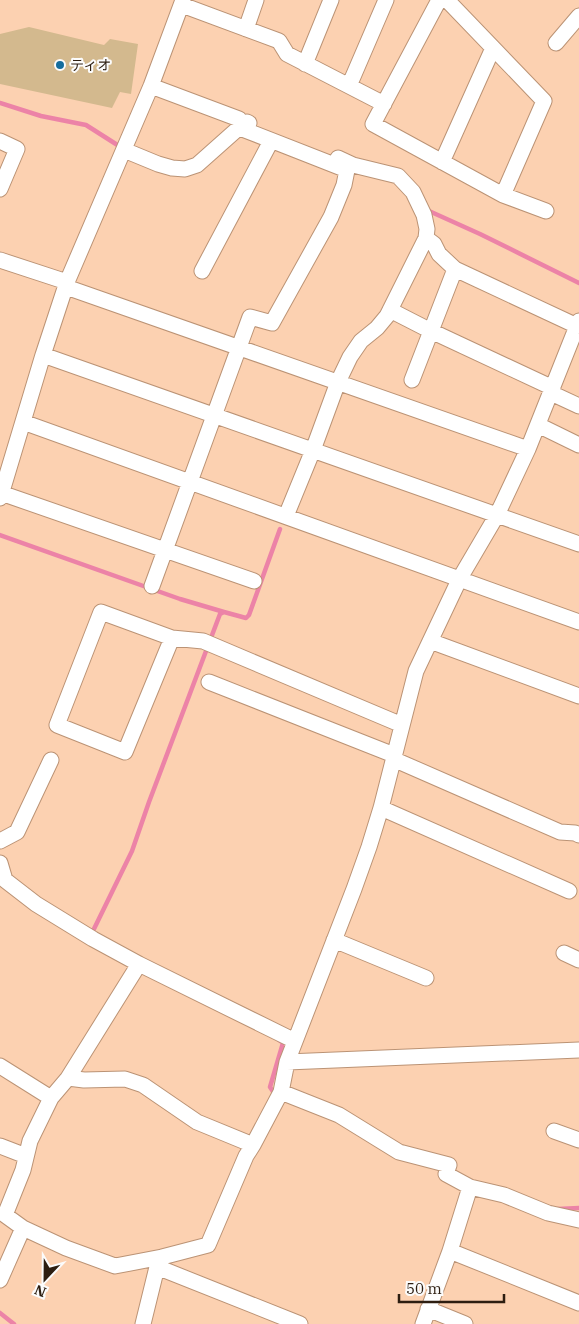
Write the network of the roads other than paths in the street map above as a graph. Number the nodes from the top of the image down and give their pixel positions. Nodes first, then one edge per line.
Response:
1 (256, 0) edge
2 (331, 0) edge
3 (386, 0) edge
4 (439, 0) edge
5 (447, 0) edge
6 (182, 2) edge
7 (579, 16) edge
8 (246, 29) junction
9 (556, 43) dead end
10 (493, 48) junction
11 (305, 64) junction
12 (151, 86) junction
13 (349, 86) junction
14 (384, 104) junction
15 (242, 125) junction
16 (0, 141) edge
17 (271, 141) junction
18 (124, 150) junction
19 (442, 162) junction
20 (0, 189) edge
21 (503, 195) junction
22 (546, 211) dead end
23 (426, 238) junction
24 (0, 260) edge
25 (455, 269) junction
26 (202, 270) dead end
27 (66, 285) junction
28 (390, 310) junction
29 (578, 324) edge
30 (431, 331) junction
31 (238, 348) junction
32 (43, 355) junction
33 (412, 380) dead end
34 (338, 382) junction
35 (552, 390) junction
36 (579, 406) edge
37 (213, 415) junction
38 (23, 422) junction
39 (538, 426) junction
40 (579, 445) edge
41 (528, 449) junction
42 (313, 450) junction
43 (190, 482) junction
44 (1, 495) edge
45 (497, 515) junction
46 (286, 516) junction
47 (579, 544) edge
48 (165, 550) junction
49 (460, 578) junction
50 (254, 581) dead end
51 (152, 586) dead end
52 (579, 622) edge
53 (172, 638) junction
54 (430, 641) junction
55 (209, 682) dead end
56 (579, 696) edge
57 (402, 725) junction
58 (394, 757) junction
59 (51, 760) dead end
60 (381, 808) junction
61 (579, 835) edge
62 (0, 841) edge
63 (0, 863) edge
64 (569, 890) dead end
65 (334, 940) junction
66 (564, 953) dead end
67 (579, 960) edge
68 (137, 967) junction
69 (426, 978) dead end
70 (295, 1041) junction
71 (579, 1050) edge
72 (287, 1062) junction
73 (0, 1066) edge
74 (68, 1078) junction
75 (279, 1095) junction
76 (51, 1098) junction
77 (554, 1131) dead end
78 (579, 1140) edge
79 (253, 1145) junction
80 (0, 1146) edge
81 (26, 1156) junction
82 (467, 1185) junction
83 (579, 1220) edge
84 (23, 1228) junction
85 (450, 1251) junction
86 (159, 1262) junction
87 (0, 1280) edge
88 (579, 1303) edge
89 (428, 1309) junction
90 (143, 1324) edge
91 (300, 1324) edge
92 (423, 1324) edge
93 (465, 1324) edge

1 - 8 street
2 - 11 street
3 - 13 street
4 - 14 street
5 - 10 street
6 - 8 street
6 - 12 street
7 - 9 street
8 - 11 street
10 - 19 street
10 - 21 street
11 - 13 street
12 - 15 street
12 - 18 street
13 - 14 street
14 - 19 street
15 - 17 street
15 - 18 street
15 - 23 street
16 - 20 street
17 - 26 street
17 - 31 street
18 - 27 street
19 - 21 street
21 - 22 street
23 - 25 street
23 - 28 street
24 - 27 street
25 - 29 street
25 - 30 street
27 - 31 street
27 - 32 street
28 - 30 street
28 - 34 street
29 - 35 street
30 - 33 street
30 - 35 street
31 - 34 street
31 - 37 street
32 - 37 street
32 - 38 street
34 - 41 street
34 - 42 street
35 - 36 street
35 - 39 street
37 - 42 street
37 - 43 street
38 - 43 street
38 - 44 street
39 - 40 street
39 - 41 street
41 - 45 street
42 - 45 street
42 - 46 street
43 - 46 street
43 - 48 street
44 - 48 street
45 - 47 street
45 - 49 street
46 - 49 street
48 - 50 street
48 - 51 street
49 - 52 street
49 - 54 street
53 - 53 street
53 - 57 street
54 - 56 street
54 - 57 street
55 - 58 street
57 - 58 street
58 - 60 street
58 - 61 street
59 - 62 street
60 - 64 street
60 - 65 street
63 - 68 street
65 - 69 street
65 - 70 street
66 - 67 street
68 - 70 street
68 - 74 street
70 - 72 street
71 - 72 street
72 - 75 street
73 - 76 street
74 - 76 street
74 - 79 street
75 - 79 street
75 - 82 street
76 - 81 street
77 - 78 street
79 - 86 street
80 - 81 street
81 - 84 street
82 - 83 street
82 - 85 street
84 - 86 street
84 - 87 street
85 - 88 street
85 - 89 street
86 - 90 street
86 - 91 street
89 - 92 street
89 - 93 street

